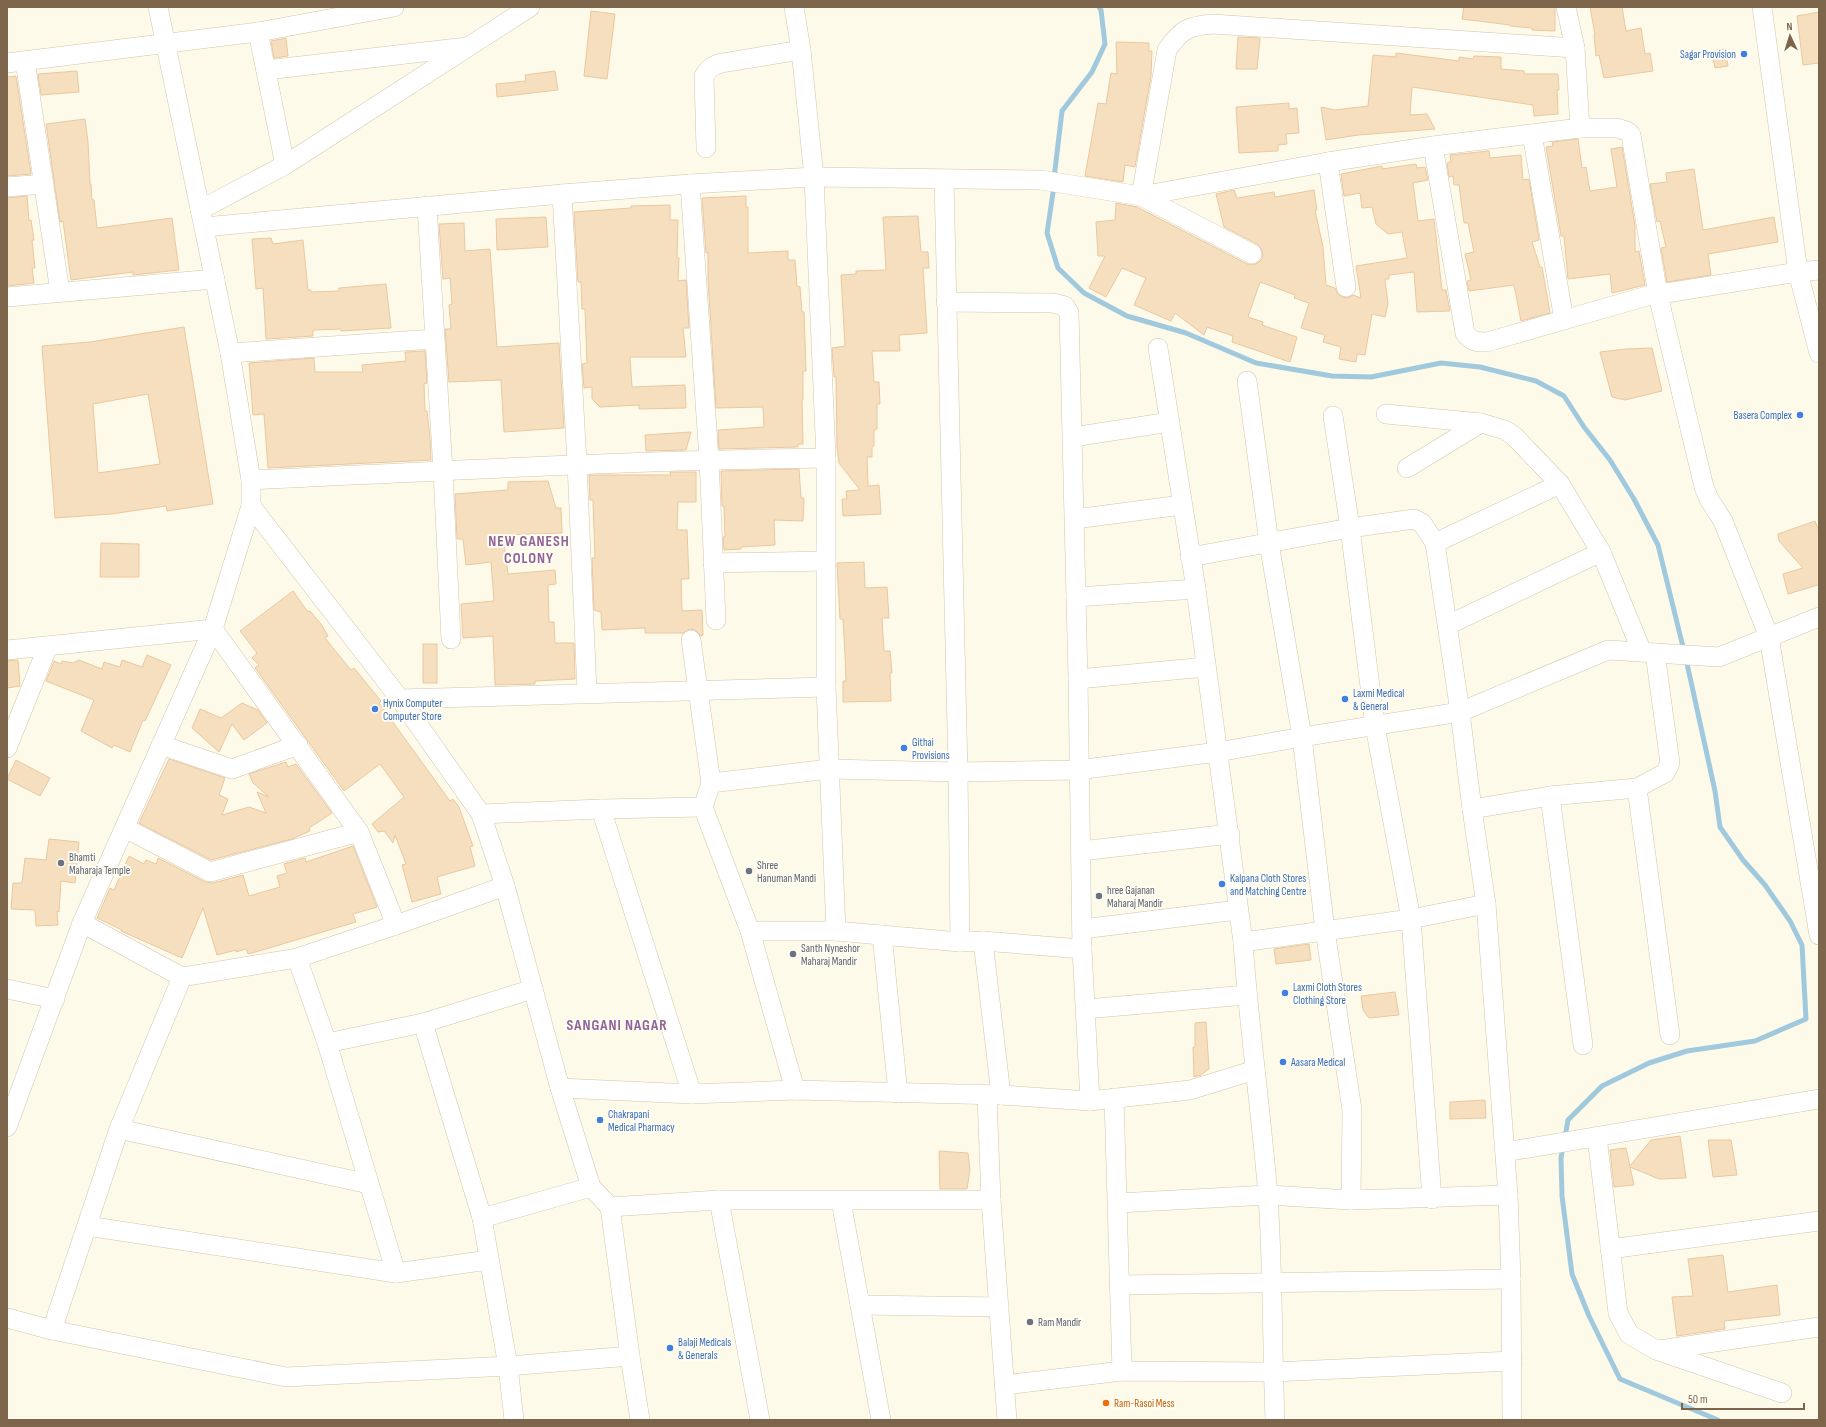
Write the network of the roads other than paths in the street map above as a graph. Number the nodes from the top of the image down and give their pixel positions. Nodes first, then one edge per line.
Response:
1 (158, 7) edge
2 (394, 7) edge
3 (530, 7) edge
4 (794, 7) edge
5 (1566, 7) edge
6 (1762, 7) edge
7 (302, 15) edge
8 (258, 32) junction
9 (164, 42) junction
10 (471, 46) junction
11 (1575, 48) junction
12 (801, 50) junction
13 (16, 62) edge
14 (266, 70) junction
15 (1580, 128) junction
16 (1532, 134) junction
17 (1433, 146) junction
18 (706, 148) dead end
19 (1328, 162) junction
20 (285, 165) junction
21 (814, 177) junction
22 (944, 180) junction
23 (44, 184) junction
24 (690, 184) junction
25 (7, 187) edge
26 (562, 194) junction
27 (1141, 196) junction
28 (427, 206) junction
29 (202, 218) junction
30 (1252, 254) dead end
31 (1819, 270) edge
32 (1798, 272) junction
33 (215, 279) junction
34 (1346, 287) dead end
35 (60, 292) junction
36 (1658, 294) junction
37 (7, 297) edge
38 (946, 302) junction
39 (1564, 320) junction
40 (434, 339) junction
41 (1158, 348) dead end
42 (230, 353) junction
43 (1819, 353) edge
44 (1248, 381) dead end
45 (1386, 414) dead end
46 (1332, 416) dead end
47 (1170, 422) junction
48 (1481, 423) junction
49 (1073, 437) junction
50 (826, 458) junction
51 (709, 459) junction
52 (577, 464) junction
53 (1407, 468) dead end
54 (443, 471) junction
55 (251, 480) junction
56 (1560, 484) junction
57 (1182, 505) junction
58 (251, 506) junction
59 (1075, 519) junction
60 (1350, 528) junction
61 (1269, 543) junction
62 (1435, 543) junction
63 (1601, 552) junction
64 (1190, 557) junction
65 (826, 561) junction
66 (713, 563) junction
67 (1196, 589) junction
68 (1076, 598) junction
69 (1819, 617) edge
70 (716, 620) dead end
71 (1448, 625) junction
72 (213, 629) junction
73 (1769, 637) junction
74 (451, 638) dead end
75 (691, 640) dead end
76 (48, 646) junction
77 (7, 650) edge
78 (1655, 653) junction
79 (1206, 667) junction
80 (1078, 679) junction
81 (826, 687) junction
82 (697, 690) junction
83 (586, 692) junction
84 (400, 699) junction
85 (1460, 712) junction
86 (1375, 726) junction
87 (1302, 737) junction
88 (298, 744) junction
89 (161, 745) junction
90 (7, 748) edge
91 (1218, 752) junction
92 (829, 769) junction
93 (1078, 770) junction
94 (958, 772) junction
95 (711, 782) junction
96 (1637, 788) junction
97 (1550, 796) junction
98 (703, 807) junction
99 (602, 809) junction
100 (1472, 809) junction
101 (481, 814) junction
102 (125, 828) junction
103 (359, 832) junction
104 (1230, 834) junction
105 (1081, 851) junction
106 (505, 886) junction
107 (1486, 904) junction
108 (1238, 910) junction
109 (1411, 919) junction
110 (82, 923) junction
111 (396, 926) junction
112 (1082, 929) junction
113 (1325, 930) junction
114 (750, 931) junction
115 (836, 931) junction
116 (882, 935) junction
117 (1819, 935) edge
118 (983, 941) junction
119 (960, 942) junction
120 (1243, 942) junction
121 (1082, 949) junction
122 (297, 958) junction
123 (182, 977) junction
124 (7, 988) edge
125 (533, 989) junction
126 (1246, 994) junction
127 (55, 998) junction
128 (1086, 1009) junction
129 (423, 1023) junction
130 (1670, 1035) dead end
131 (327, 1043) junction
132 (1584, 1045) dead end
133 (1254, 1070) junction
134 (560, 1088) junction
135 (795, 1090) junction
136 (898, 1093) junction
137 (692, 1094) junction
138 (994, 1095) junction
139 (1114, 1098) junction
140 (1819, 1099) edge
141 (1090, 1101) junction
142 (7, 1128) edge
143 (120, 1129) junction
144 (1597, 1136) junction
145 (1505, 1152) junction
146 (369, 1184) junction
147 (591, 1187) junction
148 (1508, 1195) junction
149 (1268, 1196) junction
150 (1432, 1199) junction
151 (719, 1200) junction
152 (991, 1200) junction
153 (1351, 1200) junction
154 (841, 1201) junction
155 (1118, 1203) junction
156 (610, 1207) junction
157 (482, 1218) junction
158 (1819, 1221) edge
159 (87, 1226) junction
160 (1610, 1249) junction
161 (488, 1260) junction
162 (396, 1273) junction
163 (1511, 1279) junction
164 (1272, 1284) junction
165 (1120, 1285) junction
166 (860, 1305) junction
167 (999, 1307) junction
168 (7, 1318) edge
169 (1819, 1327) edge
170 (52, 1330) junction
171 (1656, 1350) junction
172 (630, 1356) junction
173 (1512, 1361) junction
174 (508, 1366) junction
175 (1122, 1370) junction
176 (1273, 1372) junction
177 (1005, 1385) junction
178 (1782, 1393) dead end
179 (514, 1420) edge
180 (640, 1420) edge
181 (760, 1420) edge
182 (881, 1420) edge
183 (1007, 1420) edge
184 (1274, 1420) edge
185 (1512, 1420) edge

1 - 9 street
2 - 7 street
3 - 10 street
4 - 12 street
5 - 11 street
6 - 32 street
7 - 8 street
8 - 9 street
8 - 14 street
9 - 13 street
9 - 29 street
10 - 14 street
10 - 20 street
11 - 15 street
11 - 27 street
12 - 18 street
12 - 21 street
13 - 23 street
14 - 20 street
15 - 16 street
15 - 36 street
16 - 17 street
16 - 39 street
17 - 19 street
17 - 39 street
19 - 27 street
19 - 34 street
20 - 29 street
21 - 22 street
21 - 24 street
21 - 50 street
22 - 27 street
22 - 38 street
23 - 25 street
23 - 35 street
24 - 26 street
24 - 51 street
26 - 28 street
26 - 52 street
27 - 30 street
28 - 29 street
28 - 40 street
29 - 33 street
31 - 32 street
32 - 36 street
32 - 43 street
33 - 35 street
33 - 42 street
35 - 37 street
36 - 39 street
36 - 73 street
38 - 49 street
38 - 94 street
40 - 42 street
40 - 54 street
41 - 47 street
42 - 55 street
44 - 61 street
45 - 48 street
46 - 60 street
47 - 49 street
47 - 57 street
48 - 53 street
48 - 56 street
49 - 59 street
50 - 51 street
50 - 65 street
51 - 52 street
51 - 66 street
52 - 54 street
52 - 83 street
54 - 55 street
54 - 74 street
55 - 58 street
56 - 62 street
56 - 63 street
57 - 59 street
57 - 64 street
58 - 72 street
58 - 84 street
59 - 68 street
60 - 61 street
60 - 62 street
60 - 86 street
61 - 64 street
61 - 87 street
62 - 71 street
63 - 71 street
63 - 78 street
64 - 67 street
65 - 66 street
65 - 81 street
66 - 70 street
67 - 68 street
67 - 79 street
68 - 80 street
69 - 73 street
71 - 85 street
72 - 76 street
72 - 88 street
72 - 89 street
73 - 78 street
73 - 117 street
75 - 82 street
76 - 77 street
76 - 90 street
78 - 85 street
78 - 96 street
79 - 80 street
79 - 91 street
80 - 93 street
81 - 82 street
81 - 92 street
82 - 83 street
82 - 95 street
83 - 84 street
84 - 101 street
85 - 86 street
85 - 100 street
86 - 87 street
86 - 109 street
87 - 91 street
87 - 113 street
88 - 89 street
88 - 103 street
89 - 102 street
91 - 93 street
91 - 104 street
92 - 94 street
92 - 95 street
92 - 115 street
93 - 94 street
93 - 105 street
94 - 119 street
95 - 98 street
96 - 97 street
96 - 130 street
97 - 100 street
97 - 132 street
98 - 99 street
98 - 114 street
99 - 101 street
99 - 137 street
100 - 107 street
101 - 106 street
102 - 103 street
102 - 110 street
103 - 111 street
104 - 105 street
104 - 108 street
105 - 112 street
106 - 111 street
106 - 125 street
107 - 109 street
107 - 145 street
108 - 112 street
108 - 120 street
109 - 113 street
109 - 150 street
110 - 123 street
110 - 127 street
111 - 122 street
112 - 121 street
113 - 120 street
113 - 153 street
114 - 115 street
114 - 135 street
115 - 116 street
116 - 119 street
116 - 136 street
118 - 119 street
118 - 121 street
118 - 138 street
120 - 126 street
121 - 128 street
122 - 123 street
122 - 131 street
123 - 143 street
124 - 127 street
125 - 129 street
125 - 134 street
126 - 128 street
126 - 133 street
127 - 142 street
128 - 141 street
129 - 131 street
129 - 157 street
131 - 146 street
133 - 139 street
133 - 149 street
134 - 137 street
134 - 147 street
135 - 136 street
135 - 137 street
136 - 138 street
138 - 141 street
138 - 152 street
139 - 141 street
139 - 155 street
140 - 144 street
143 - 146 street
143 - 159 street
144 - 145 street
144 - 160 street
145 - 148 street
146 - 162 street
147 - 156 street
147 - 157 street
148 - 150 street
148 - 163 street
149 - 153 street
149 - 155 street
149 - 164 street
150 - 153 street
151 - 154 street
151 - 156 street
151 - 181 street
152 - 154 street
152 - 167 street
154 - 166 street
155 - 165 street
156 - 172 street
157 - 161 street
158 - 160 street
159 - 162 street
159 - 170 street
160 - 171 street
161 - 162 street
161 - 174 street
163 - 164 street
163 - 173 street
164 - 165 street
164 - 176 street
165 - 175 street
166 - 167 street
166 - 182 street
167 - 177 street
168 - 170 street
169 - 171 street
170 - 174 street
171 - 178 street
172 - 174 street
172 - 180 street
173 - 176 street
173 - 185 street
174 - 179 street
175 - 176 street
175 - 177 street
176 - 184 street
177 - 183 street

